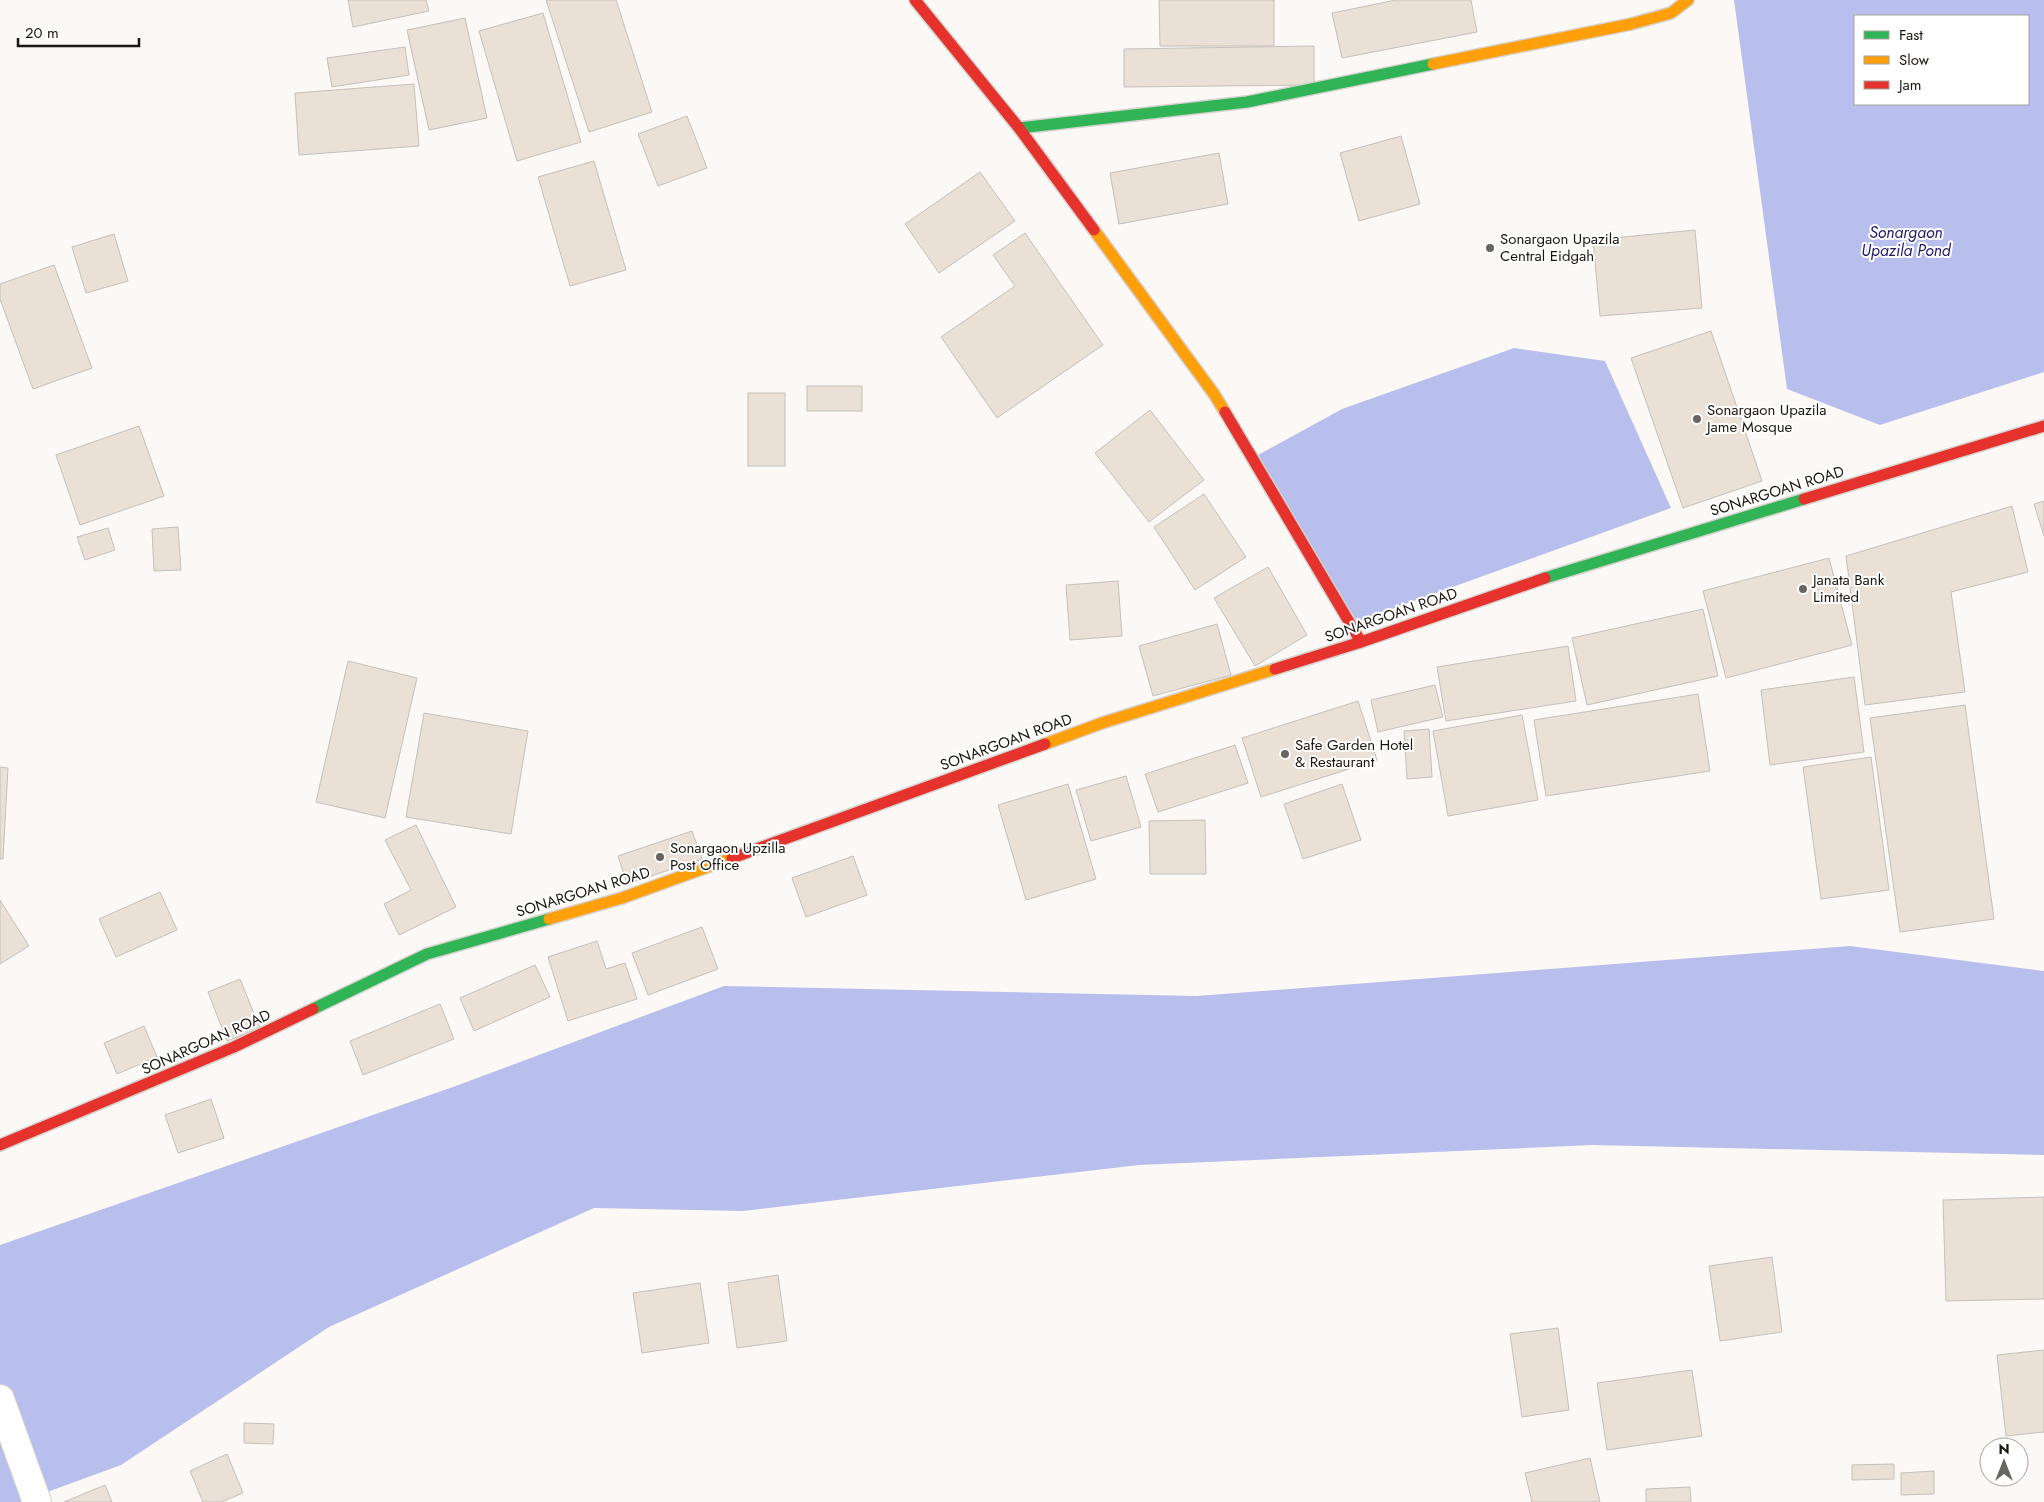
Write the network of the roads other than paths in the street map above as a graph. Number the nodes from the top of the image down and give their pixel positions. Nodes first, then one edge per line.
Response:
1 (916, 0) edge
2 (1688, 0) edge
3 (1019, 128) junction
4 (2044, 426) edge
5 (1362, 642) junction
6 (0, 1145) edge
7 (0, 1399) edge
8 (37, 1502) edge

1 - 3 main road
2 - 3 main road
3 - 5 main road
4 - 5 main road, SONARGOAN ROAD
5 - 6 main road, SONARGOAN ROAD
7 - 8 street

